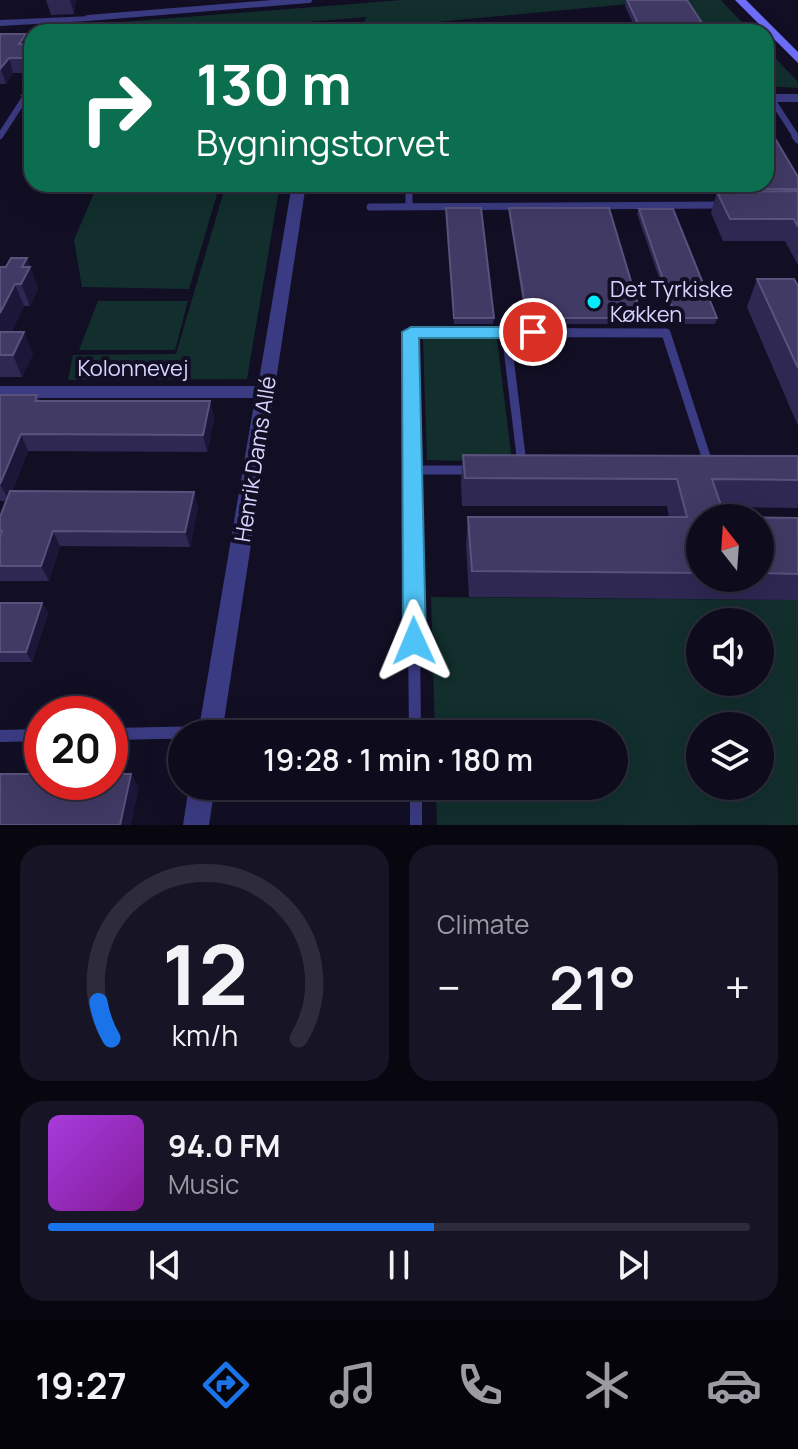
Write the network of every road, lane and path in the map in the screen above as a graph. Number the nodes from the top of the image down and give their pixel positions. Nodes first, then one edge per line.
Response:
1 (206, 0) edge
2 (309, 0) edge
3 (740, 0) edge
4 (276, 1) edge
5 (207, 8) junction
6 (88, 18) junction
7 (0, 23) edge
8 (85, 24) edge
9 (764, 24) edge
10 (774, 35) edge
11 (798, 59) edge
12 (774, 98) edge
13 (798, 98) edge
14 (24, 103) edge
15 (774, 105) edge
16 (0, 136) edge
17 (798, 140) edge
18 (298, 192) edge
19 (409, 192) edge
20 (409, 204) junction
21 (735, 205) edge
22 (370, 207) dead end
23 (506, 332) junction
24 (0, 392) edge
25 (265, 392) junction
26 (412, 470) junction
27 (491, 470) edge
28 (507, 470) edge
29 (523, 470) junction
30 (538, 470) edge
31 (695, 470) edge
32 (212, 720) edge
33 (415, 720) edge
34 (168, 733) edge
35 (128, 734) edge
36 (24, 735) edge
37 (0, 736) edge
38 (200, 800) edge
39 (416, 800) edge
40 (196, 825) edge
41 (416, 825) edge

1 - 5 lane
2 - 4 lane
3 - 9 street
4 - 5 lane
5 - 6 lane
6 - 7 street
6 - 8 street
10 - 11 street
12 - 13 street
14 - 16 lane
15 - 17 lane
18 - 25 street, Henrik Dams Allé
19 - 20 lane
20 - 21 lane
20 - 22 lane
23 - 26 lane
23 - 29 lane
23 - 31 lane
24 - 25 street, Kolonnevej
25 - 32 street, Henrik Dams Allé
26 - 27 lane
26 - 33 lane
28 - 29 lane
29 - 30 lane
34 - 35 lane
36 - 37 lane
38 - 40 street
39 - 41 lane

